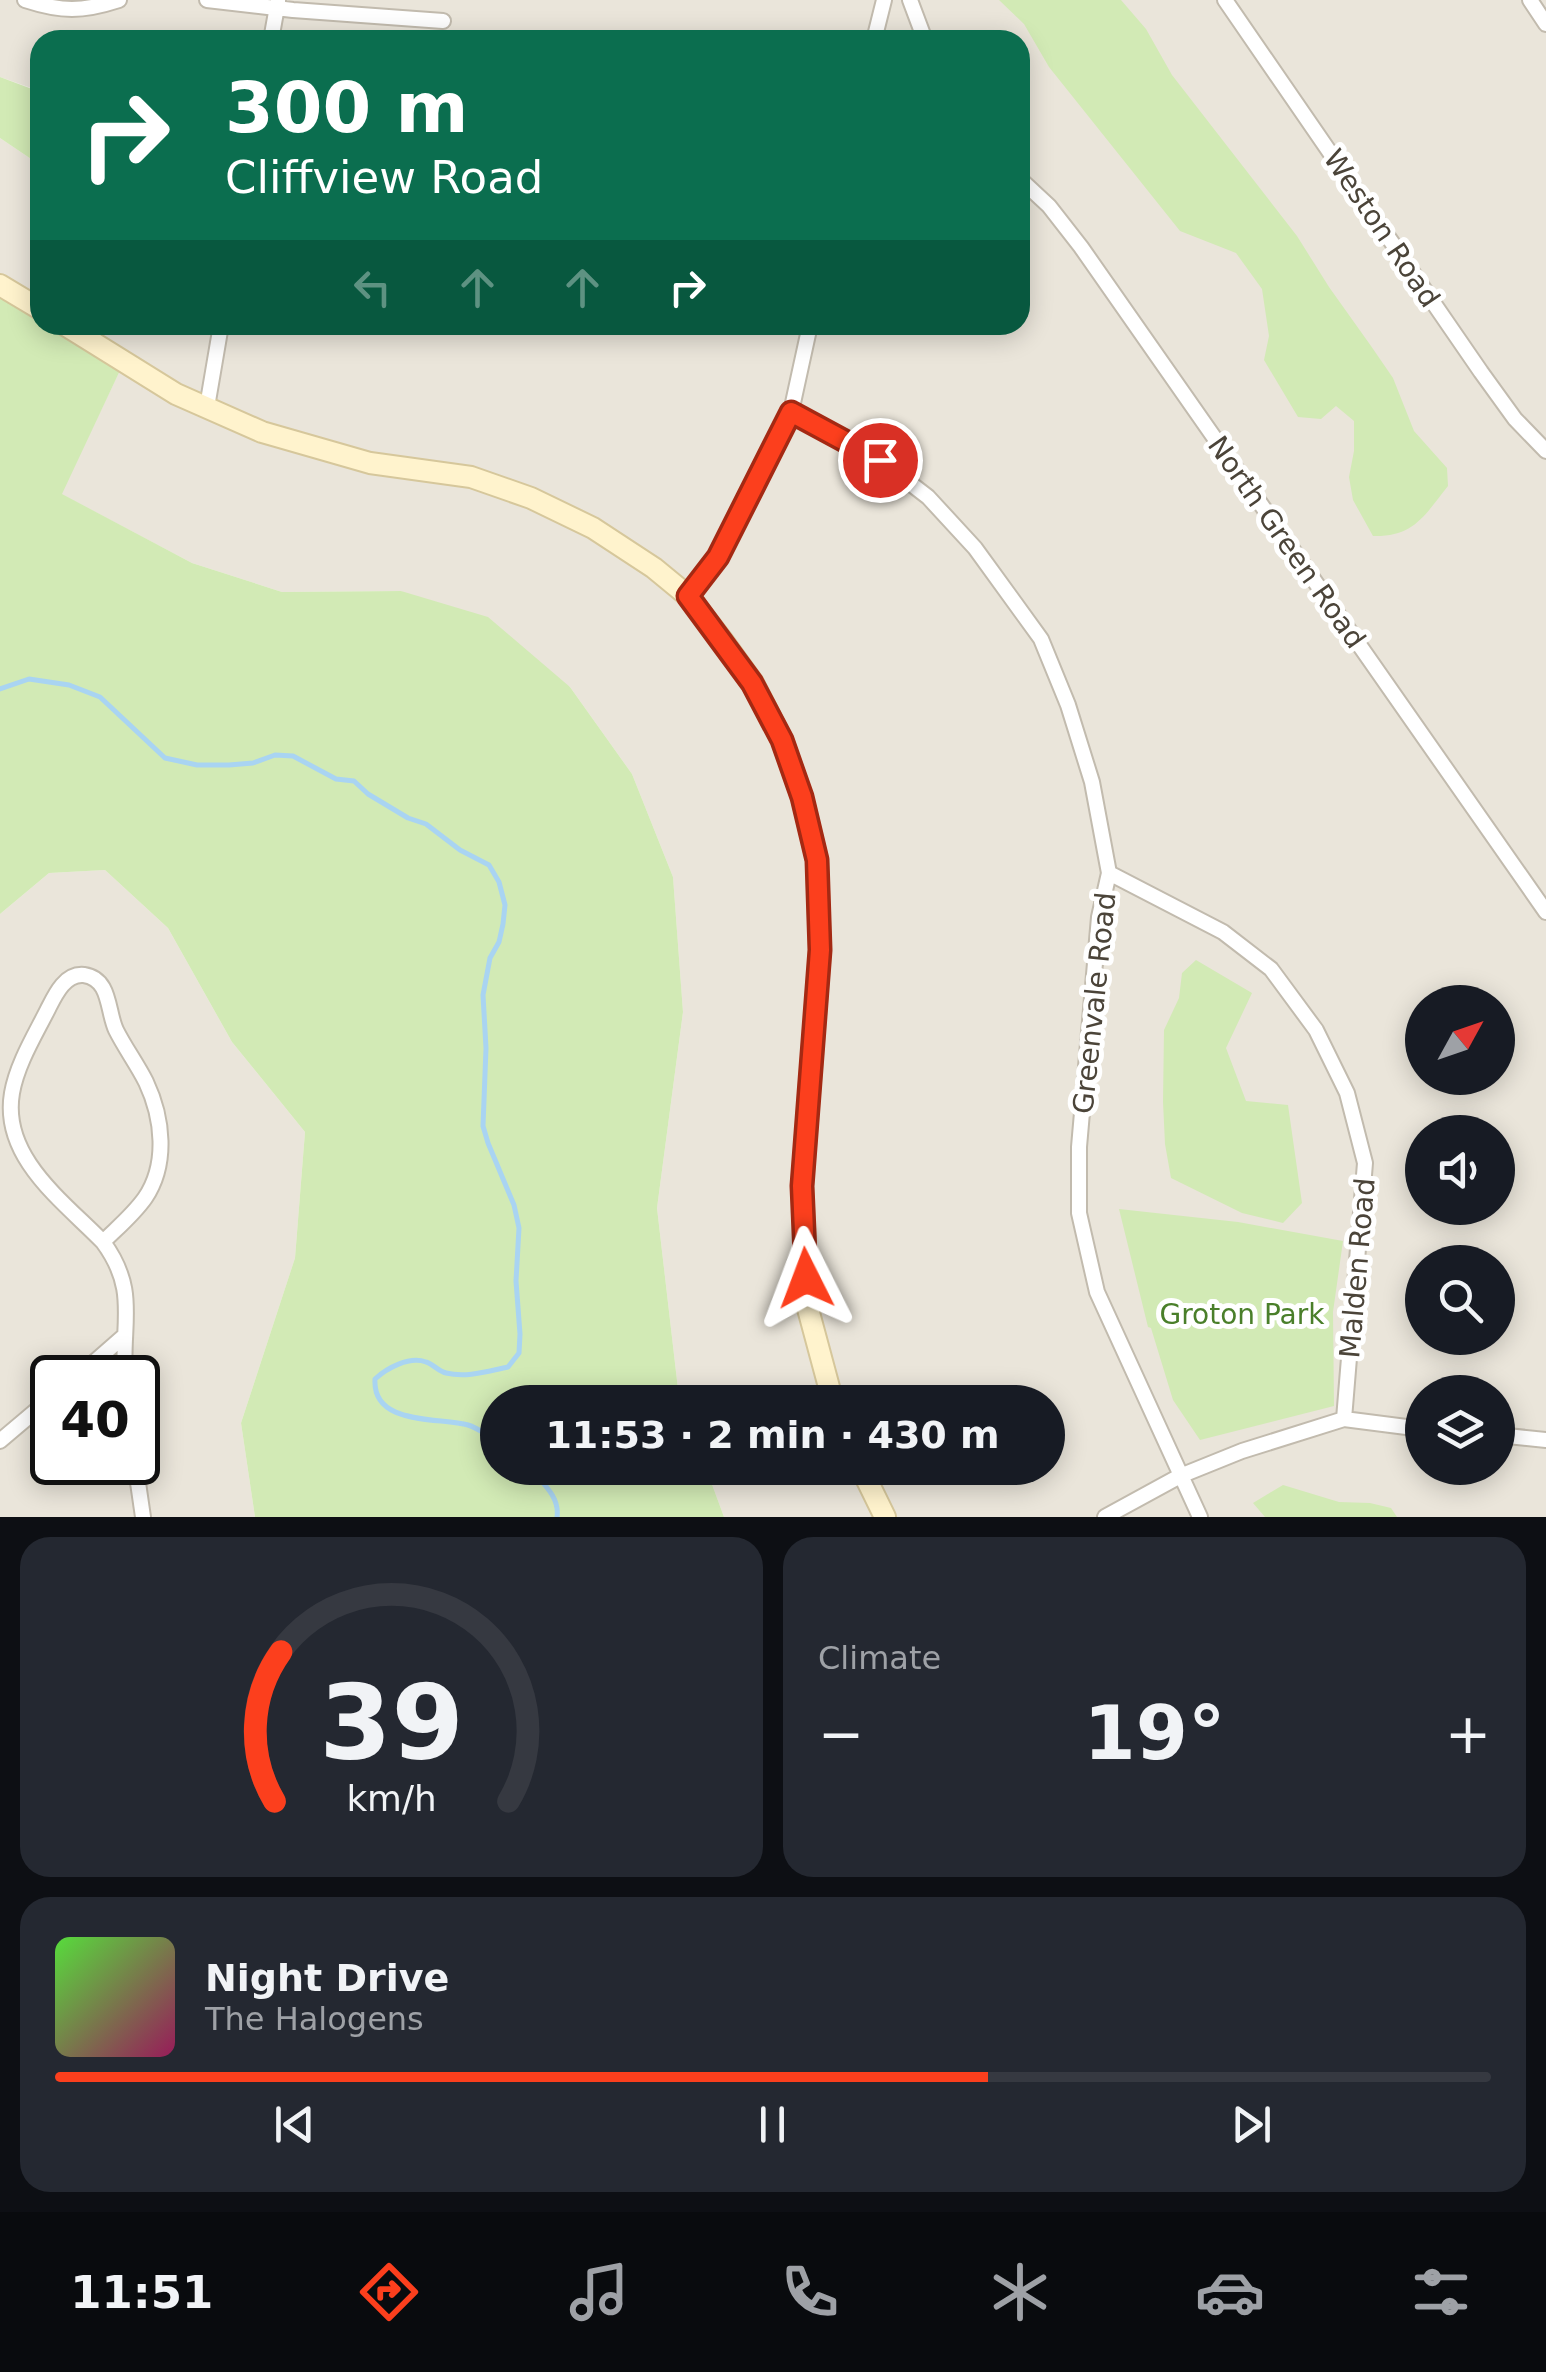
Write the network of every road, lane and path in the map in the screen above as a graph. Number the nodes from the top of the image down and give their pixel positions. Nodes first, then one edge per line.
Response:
1 (25, 0) edge
2 (119, 0) edge
3 (208, 0) edge
4 (884, 0) edge
5 (910, 0) edge
6 (1225, 0) edge
7 (1530, 0) edge
8 (277, 4) edge
9 (443, 21) dead end
10 (1546, 24) edge
11 (273, 30) edge
12 (876, 30) edge
13 (921, 30) edge
14 (1030, 188) edge
15 (0, 285) edge
16 (30, 304) edge
17 (81, 335) edge
18 (219, 335) edge
19 (808, 335) edge
20 (207, 406) junction
21 (791, 412) junction
22 (1546, 450) edge
23 (688, 596) junction
24 (1109, 873) junction
25 (1546, 912) edge
26 (103, 1242) junction
27 (124, 1336) junction
28 (102, 1355) edge
29 (124, 1355) edge
30 (828, 1385) edge
31 (30, 1416) edge
32 (1344, 1420) junction
33 (1405, 1427) edge
34 (1515, 1437) edge
35 (1546, 1440) edge
36 (0, 1441) edge
37 (1180, 1476) junction
38 (138, 1485) edge
39 (869, 1485) edge
40 (143, 1517) edge
41 (885, 1517) edge
42 (1106, 1517) edge
43 (1200, 1517) edge

1 - 2 street
3 - 8 street
4 - 12 street
5 - 13 street
6 - 22 street, Weston Road
7 - 10 street
8 - 9 street
8 - 11 street
14 - 25 street, North Green Road
15 - 16 street
17 - 20 street
18 - 20 street
19 - 21 street
20 - 23 street
21 - 23 street
21 - 24 street, Greenvale Road
23 - 30 street
24 - 32 street, Malden Road
24 - 37 street, Greenvale Road
26 - 26 street
26 - 27 street
27 - 28 street
27 - 29 street
31 - 36 street
32 - 33 street
32 - 37 street
34 - 35 street
37 - 42 street
37 - 43 street, Greenvale Road
38 - 40 street
39 - 41 street

